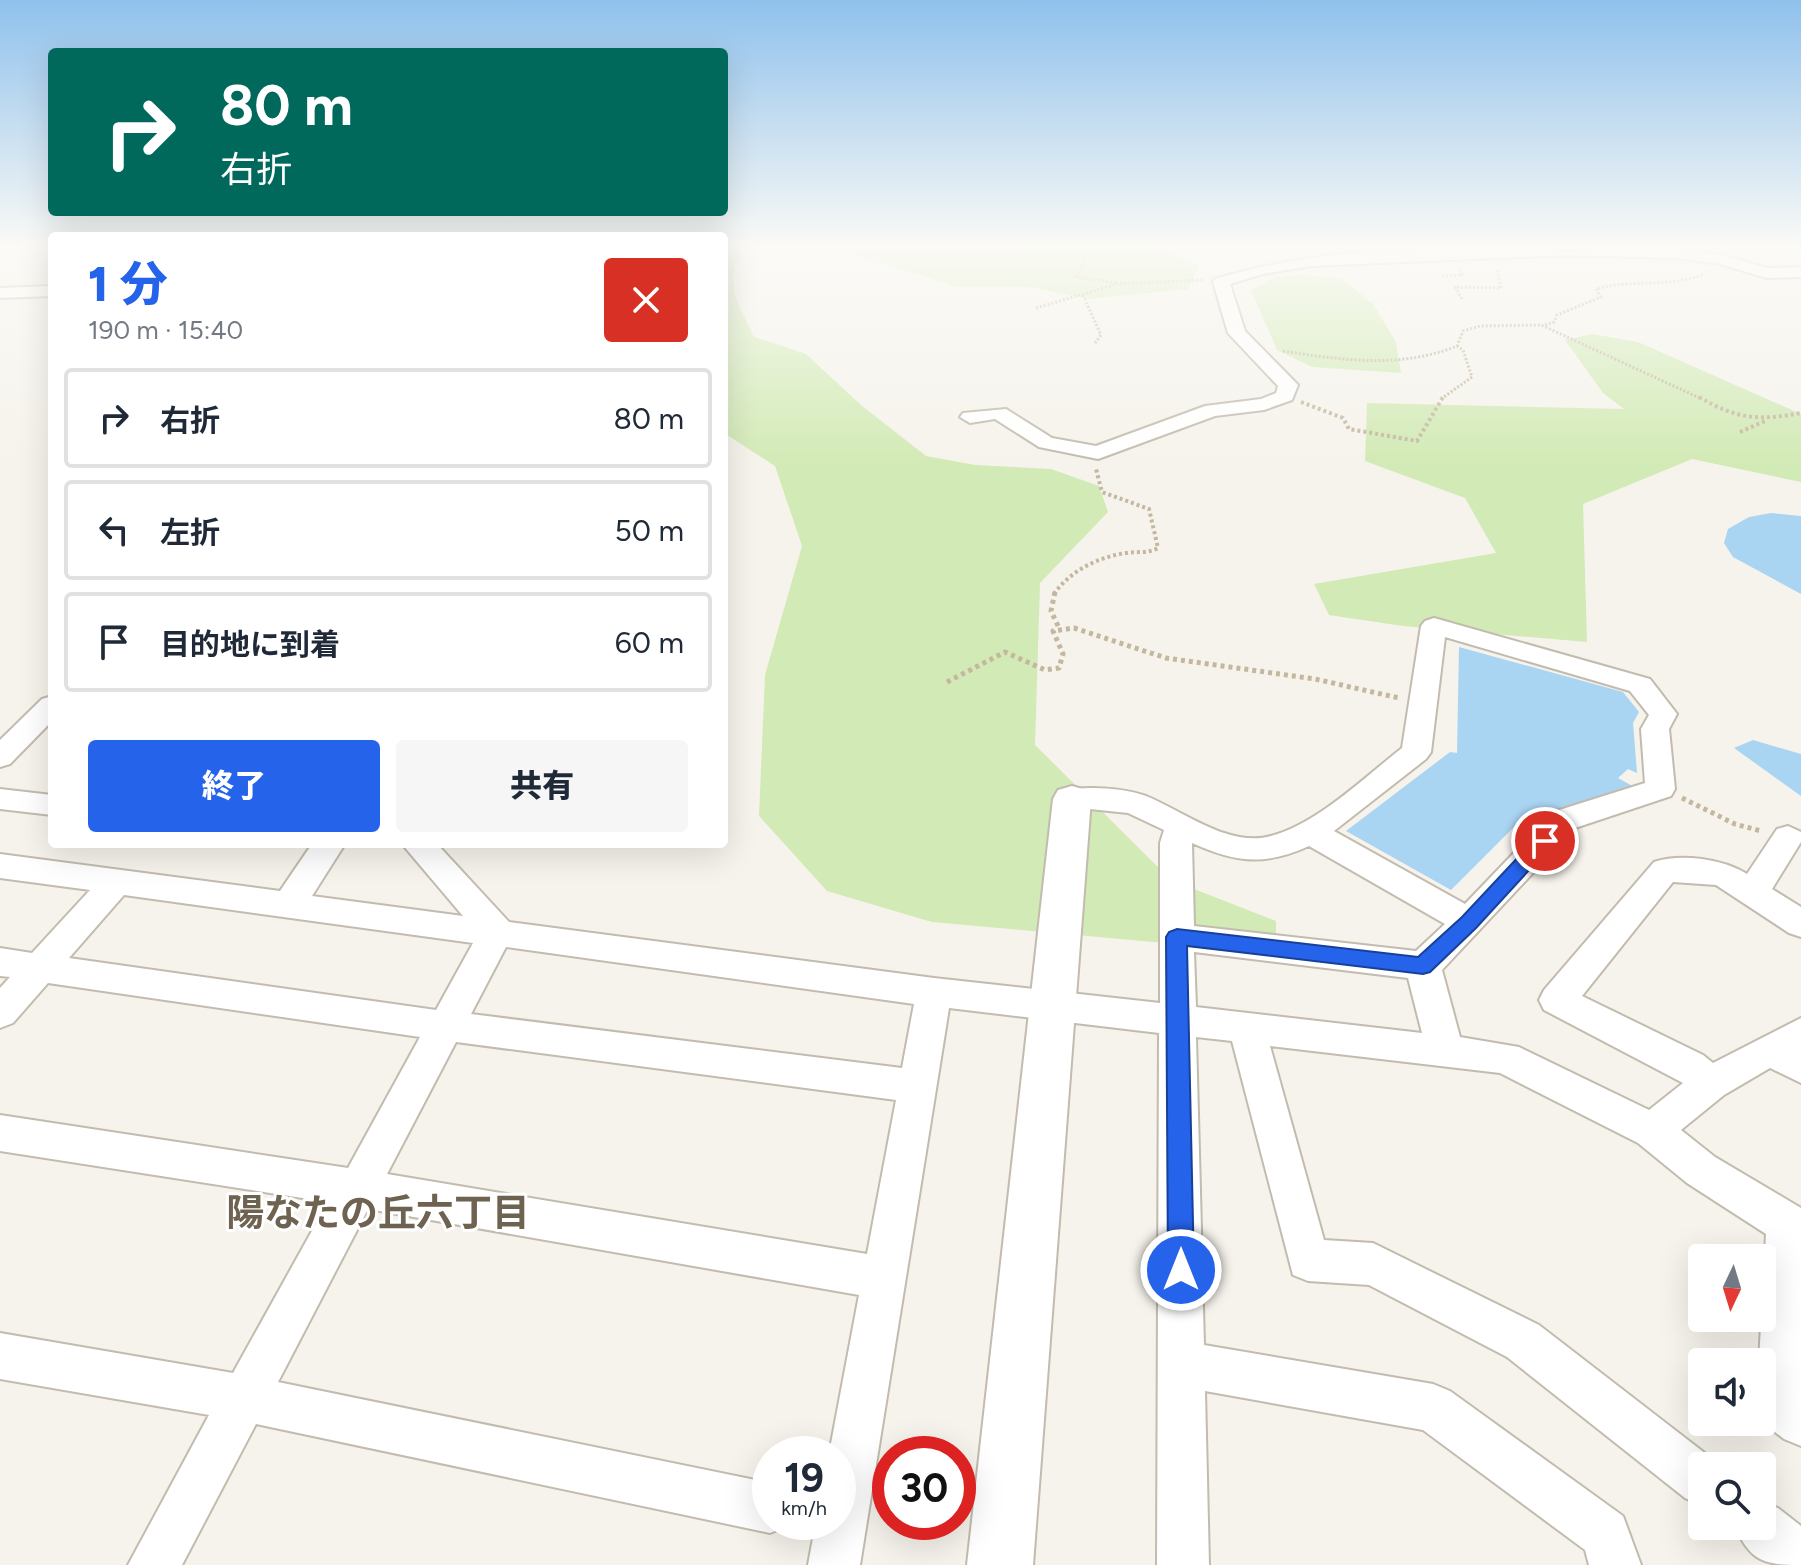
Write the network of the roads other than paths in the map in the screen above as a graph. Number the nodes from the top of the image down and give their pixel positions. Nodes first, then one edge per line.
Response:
1 (1232, 319) edge
2 (970, 417) dead end
3 (48, 709) edge
4 (0, 757) edge
5 (0, 799) edge
6 (1072, 799) joint
7 (48, 805) edge
8 (1181, 825) junction
9 (1310, 832) junction
10 (1788, 837) road end
11 (326, 848) edge
12 (422, 848) edge
13 (0, 866) edge
14 (117, 881) junction
15 (1748, 891) junction
16 (289, 904) junction
17 (1469, 922) junction
18 (1801, 924) edge
19 (497, 931) junction
20 (1177, 937) junction
21 (0, 962) edge
22 (1423, 966) junction
23 (39, 969) junction
24 (934, 992) junction
25 (1051, 1005) junction
26 (0, 1013) edge
27 (1179, 1018) junction
28 (446, 1026) junction
29 (1246, 1026) junction
30 (1445, 1050) junction
31 (1791, 1050) edge
32 (1710, 1083) junction
33 (917, 1086) junction
34 (1652, 1131) junction
35 (0, 1133) edge
36 (358, 1188) junction
37 (1794, 1228) edge
38 (884, 1278) junction
39 (0, 1356) edge
40 (1182, 1364) junction
41 (244, 1398) junction
42 (1801, 1422) edge
43 (855, 1436) edge
44 (1688, 1470) edge
45 (752, 1504) edge
46 (1776, 1538) edge
47 (1801, 1558) edge
48 (154, 1565) edge
49 (1000, 1565) edge
50 (1183, 1565) edge
51 (1615, 1565) edge

1 - 2 street
3 - 4 street
5 - 7 street
6 - 8 street
6 - 25 street
8 - 9 street
8 - 20 street
9 - 17 street
9 - 17 street
10 - 15 street
11 - 16 street
12 - 19 street
13 - 14 street
14 - 16 street
14 - 23 street
15 - 18 street
15 - 32 street
16 - 19 street
17 - 22 street
19 - 24 street
19 - 28 street
20 - 22 street
20 - 27 street
21 - 23 street
22 - 30 street
23 - 26 street
23 - 28 street
24 - 25 street
24 - 33 street
25 - 27 street
25 - 49 street
27 - 29 street
27 - 40 street
28 - 33 street
28 - 36 street
29 - 30 street
29 - 44 street
30 - 34 street
31 - 32 street
32 - 34 street
33 - 38 street
34 - 37 street
35 - 36 street
36 - 38 street
36 - 41 street
37 - 42 street
38 - 43 street
39 - 41 street
40 - 50 street
40 - 51 street
41 - 45 street
41 - 48 street
46 - 47 street

